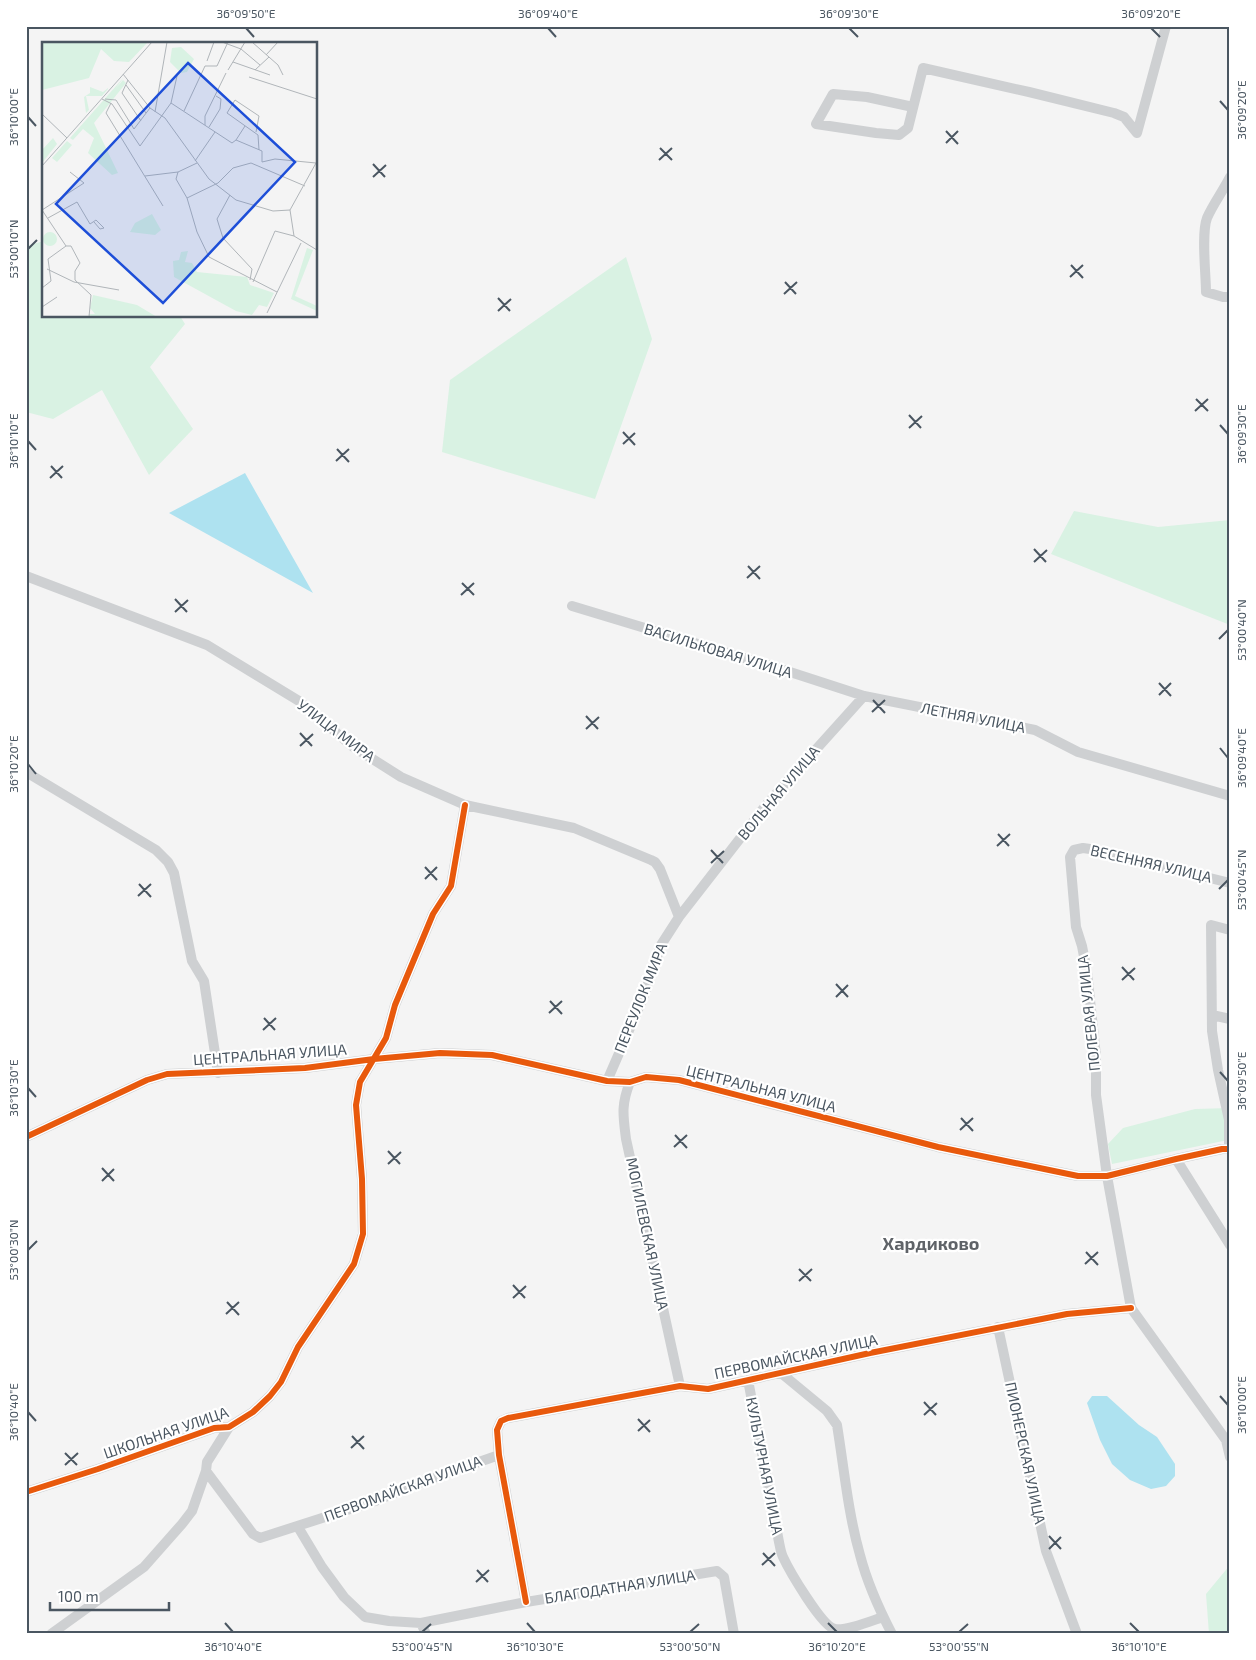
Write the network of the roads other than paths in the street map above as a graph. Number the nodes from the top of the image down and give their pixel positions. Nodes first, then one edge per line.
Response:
1 (1166, 26) edge
2 (913, 107) junction
3 (1230, 177) edge
4 (1230, 297) edge
5 (26, 576) edge
6 (572, 606) dead end
7 (864, 696) junction
8 (26, 772) edge
9 (1230, 796) edge
10 (464, 805) junction
11 (1072, 852) joint
12 (1230, 883) edge
13 (679, 917) junction
14 (1230, 930) edge
15 (1212, 1015) junction
16 (1230, 1019) edge
17 (374, 1059) junction
18 (218, 1073) junction
19 (607, 1082) junction
20 (630, 1082) junction
21 (1227, 1102) edge
22 (26, 1137) edge
23 (1229, 1149) edge
24 (1176, 1159) junction
25 (1106, 1176) junction
26 (1230, 1245) edge
27 (1131, 1308) junction
28 (998, 1327) junction
29 (781, 1373) junction
30 (748, 1380) junction
31 (680, 1386) junction
32 (229, 1427) junction
33 (499, 1455) junction
34 (1230, 1456) edge
35 (206, 1471) junction
36 (26, 1492) edge
37 (298, 1527) junction
38 (526, 1602) junction
39 (883, 1617) junction
40 (421, 1623) junction
41 (733, 1631) edge
42 (51, 1634) edge
43 (426, 1634) edge
44 (892, 1634) edge
45 (1077, 1634) edge

1 - 2 street
2 - 2 street
3 - 4 street
5 - 10 street, УЛИЦА МИРА
6 - 7 street, ВАСИЛЬКОВАЯ УЛИЦА
7 - 9 street, ЛЕТНЯЯ УЛИЦА
7 - 13 street, ВОЛЬНАЯ УЛИЦА
8 - 18 street
10 - 13 street, УЛИЦА МИРА
10 - 17 street, ШКОЛЬНАЯ УЛИЦА
11 - 12 street, ВЕСЕННЯЯ УЛИЦА
11 - 25 street, ПОЛЕВАЯ УЛИЦА
13 - 19 street, ПЕРЕУЛОК МИРА
14 - 15 street
15 - 16 street
15 - 21 street
17 - 18 street, ЦЕНТРАЛЬНАЯ УЛИЦА
17 - 19 street, ЦЕНТРАЛЬНАЯ УЛИЦА
17 - 32 street, ШКОЛЬНАЯ УЛИЦА
18 - 22 street, ЦЕНТРАЛЬНАЯ УЛИЦА
19 - 20 street, ЦЕНТРАЛЬНАЯ УЛИЦА
20 - 25 street, ЦЕНТРАЛЬНАЯ УЛИЦА
20 - 31 street, МОГИЛЕВСКАЯ УЛИЦА
21 - 23 street
23 - 24 street, ЦЕНТРАЛЬНАЯ УЛИЦА
24 - 25 street, ЦЕНТРАЛЬНАЯ УЛИЦА
24 - 26 street
25 - 27 street, ПОЛЕВАЯ УЛИЦА
27 - 28 street, ПЕРВОМАЙСКАЯ УЛИЦА
27 - 34 street
28 - 29 street, ПЕРВОМАЙСКАЯ УЛИЦА
28 - 45 street, ПИОНЕРСКАЯ УЛИЦА
29 - 30 street, ПЕРВОМАЙСКАЯ УЛИЦА
29 - 39 street
30 - 31 street, ПЕРВОМАЙСКАЯ УЛИЦА
30 - 39 street, КУЛЬТУРНАЯ УЛИЦА
31 - 33 street, ПЕРВОМАЙСКАЯ УЛИЦА
32 - 35 street
32 - 36 street, ШКОЛЬНАЯ УЛИЦА
33 - 37 street, ПЕРВОМАЙСКАЯ УЛИЦА
33 - 38 street
35 - 37 street, ПЕРВОМАЙСКАЯ УЛИЦА
35 - 42 street
37 - 40 street, БЛАГОДАТНАЯ УЛИЦА
38 - 40 street, БЛАГОДАТНАЯ УЛИЦА
38 - 41 street, БЛАГОДАТНАЯ УЛИЦА
39 - 44 street
40 - 43 street

